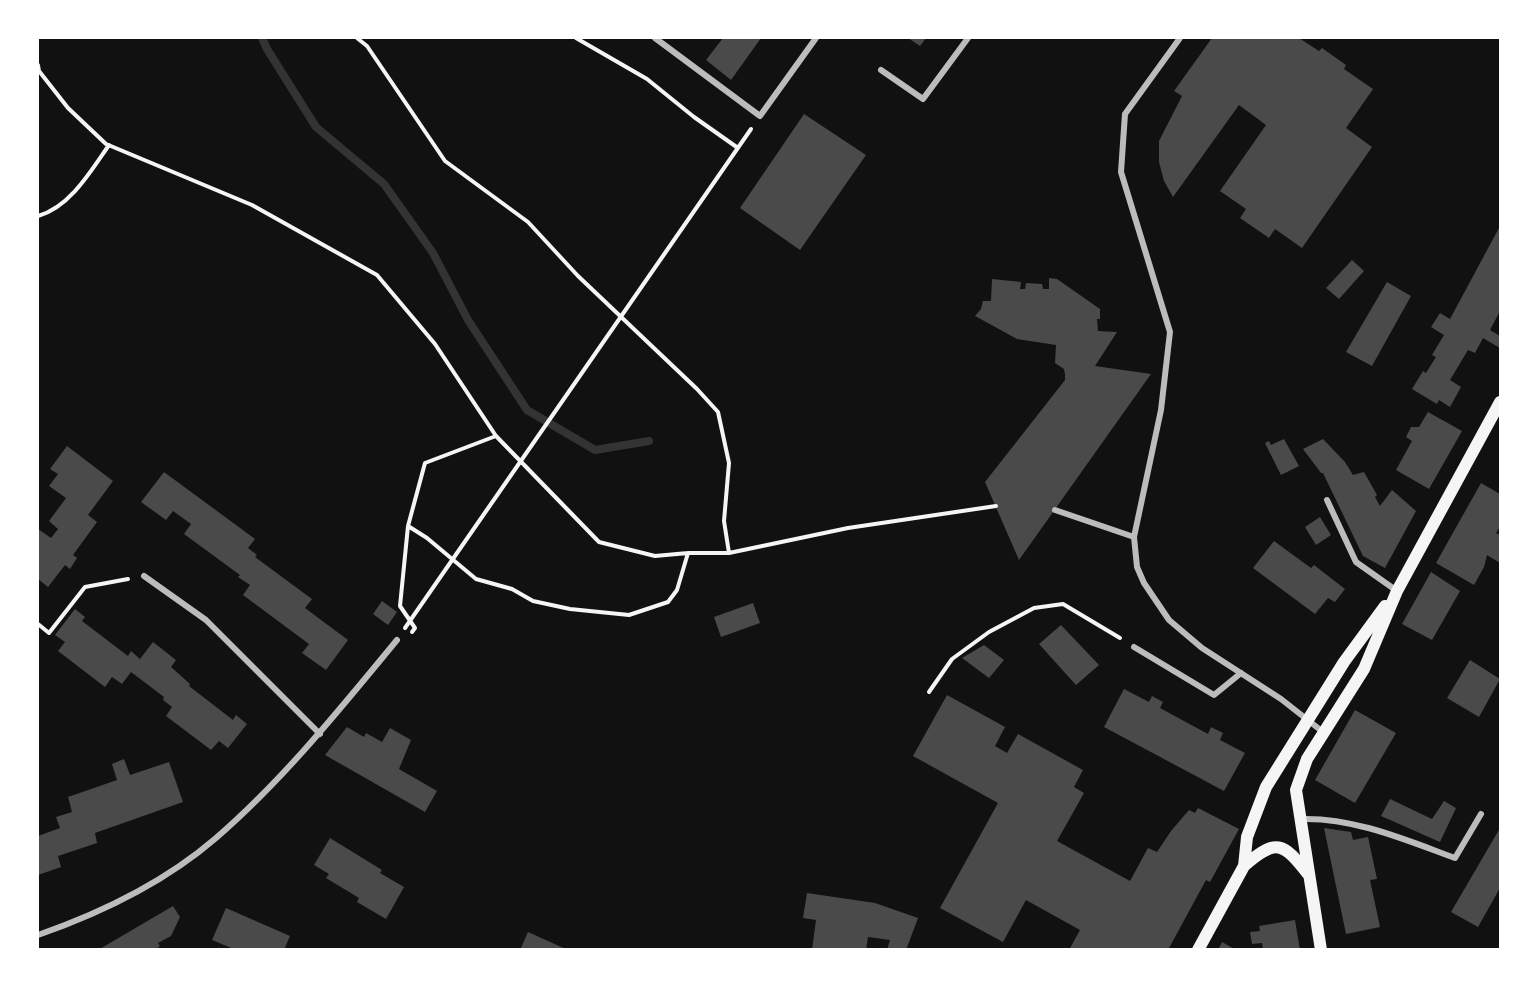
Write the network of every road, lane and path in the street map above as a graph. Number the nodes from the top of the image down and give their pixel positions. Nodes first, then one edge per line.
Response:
1 (357, 38) edge
2 (576, 38) edge
3 (655, 38) edge
4 (816, 38) edge
5 (968, 38) edge
6 (1179, 38) edge
7 (38, 65) edge
8 (881, 70) dead end
9 (760, 116) junction
10 (109, 145) junction
11 (738, 147) junction
12 (38, 216) edge
13 (1500, 402) edge
14 (496, 436) junction
15 (1327, 500) dead end
16 (996, 506) dead end
17 (1055, 510) dead end
18 (408, 526) junction
19 (1134, 537) junction
20 (688, 553) junction
21 (729, 553) junction
22 (144, 576) joint
23 (1397, 591) junction
24 (38, 624) edge
25 (397, 640) junction
26 (1134, 647) joint
27 (1241, 673) junction
28 (929, 692) dead end
29 (1308, 720) junction
30 (1323, 732) junction
31 (320, 734) junction
32 (1481, 814) dead end
33 (1300, 819) junction
34 (1244, 866) junction
35 (1308, 875) junction
36 (38, 935) edge
37 (1198, 950) edge
38 (1322, 950) edge

1 - 21 path
2 - 11 path
3 - 9 street
4 - 9 street
5 - 8 street
6 - 19 street
7 - 10 path
9 - 11 path
10 - 12 path
10 - 14 path
11 - 25 path
13 - 23 main road
14 - 18 path
14 - 20 path
15 - 23 street
16 - 21 path
17 - 19 street
18 - 20 path
18 - 25 path
19 - 27 street
20 - 21 path
22 - 24 path
22 - 31 street
23 - 29 main road
23 - 30 main road
25 - 31 street
26 - 27 street
26 - 28 path
27 - 29 street
29 - 30 street
29 - 34 main road
30 - 33 main road
31 - 36 street
32 - 33 street
33 - 35 main road
34 - 35 main road
34 - 37 main road
35 - 38 main road

